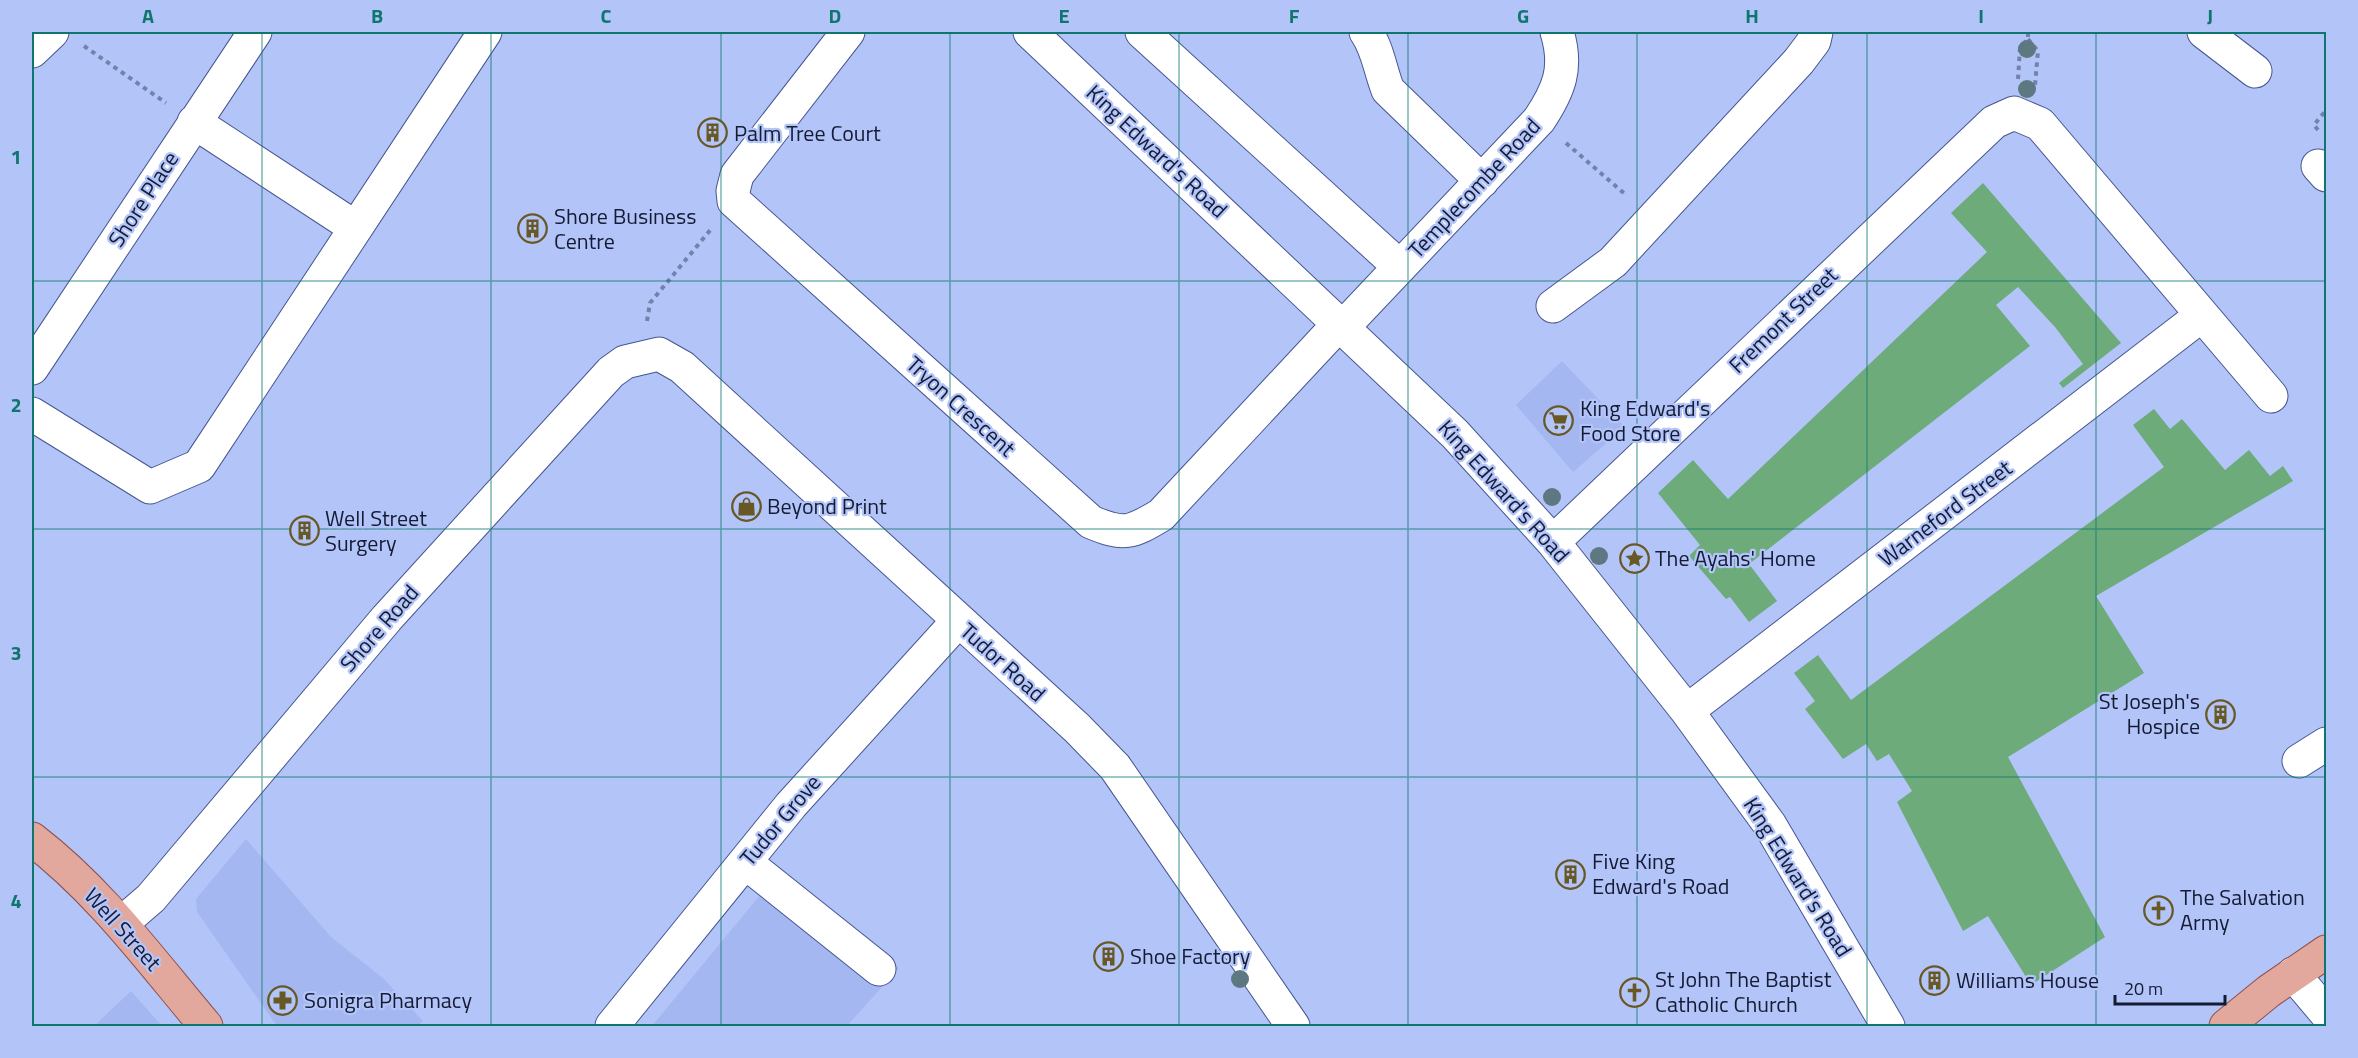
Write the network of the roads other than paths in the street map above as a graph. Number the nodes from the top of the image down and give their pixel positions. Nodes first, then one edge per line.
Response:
1 (52, 32) edge
2 (255, 32) edge
3 (485, 32) edge
4 (848, 32) edge
5 (1030, 32) edge
6 (1142, 32) edge
7 (1366, 32) edge
8 (1557, 32) edge
9 (1816, 32) edge
10 (2204, 32) edge
11 (32, 51) edge
12 (2255, 71) dead end
13 (194, 122) junction
14 (1482, 181) junction
15 (356, 228) junction
16 (1400, 267) junction
17 (1553, 306) dead end
18 (2202, 315) junction
19 (1342, 324) junction
20 (653, 354) joint
21 (32, 368) edge
22 (2271, 396) dead end
23 (32, 414) edge
24 (1553, 542) junction
25 (958, 621) junction
26 (1687, 711) junction
27 (2326, 744) edge
28 (2299, 761) dead end
29 (32, 839) edge
30 (745, 862) junction
31 (123, 923) junction
32 (2326, 952) edge
33 (879, 969) dead end
34 (2293, 974) junction
35 (2326, 1013) edge
36 (206, 1026) edge
37 (612, 1026) edge
38 (1293, 1026) edge
39 (1888, 1026) edge
40 (2226, 1026) edge

1 - 11 street
2 - 13 street, Shore Place
3 - 15 street
4 - 19 street, Tryon Crescent
5 - 19 street, King Edward's Road
6 - 16 street
7 - 14 street
8 - 14 street, Templecombe Road
9 - 17 street
10 - 12 street
13 - 15 street
13 - 21 street, Shore Place
14 - 16 street, Templecombe Road
15 - 23 street
16 - 19 street, Templecombe Road
18 - 22 street
18 - 24 street, Fremont Street
18 - 26 street, Warneford Street
19 - 24 street, King Edward's Road
20 - 25 street, Tudor Road
20 - 31 street, Shore Road
24 - 26 street, King Edward's Road
25 - 30 street, Tudor Grove
25 - 38 street, Tudor Road
26 - 39 street, King Edward's Road
27 - 28 street
29 - 31 main road, Well Street
30 - 33 street
30 - 37 street, Tudor Grove
31 - 36 main road, Well Street
32 - 34 main road
34 - 35 street
34 - 40 main road

